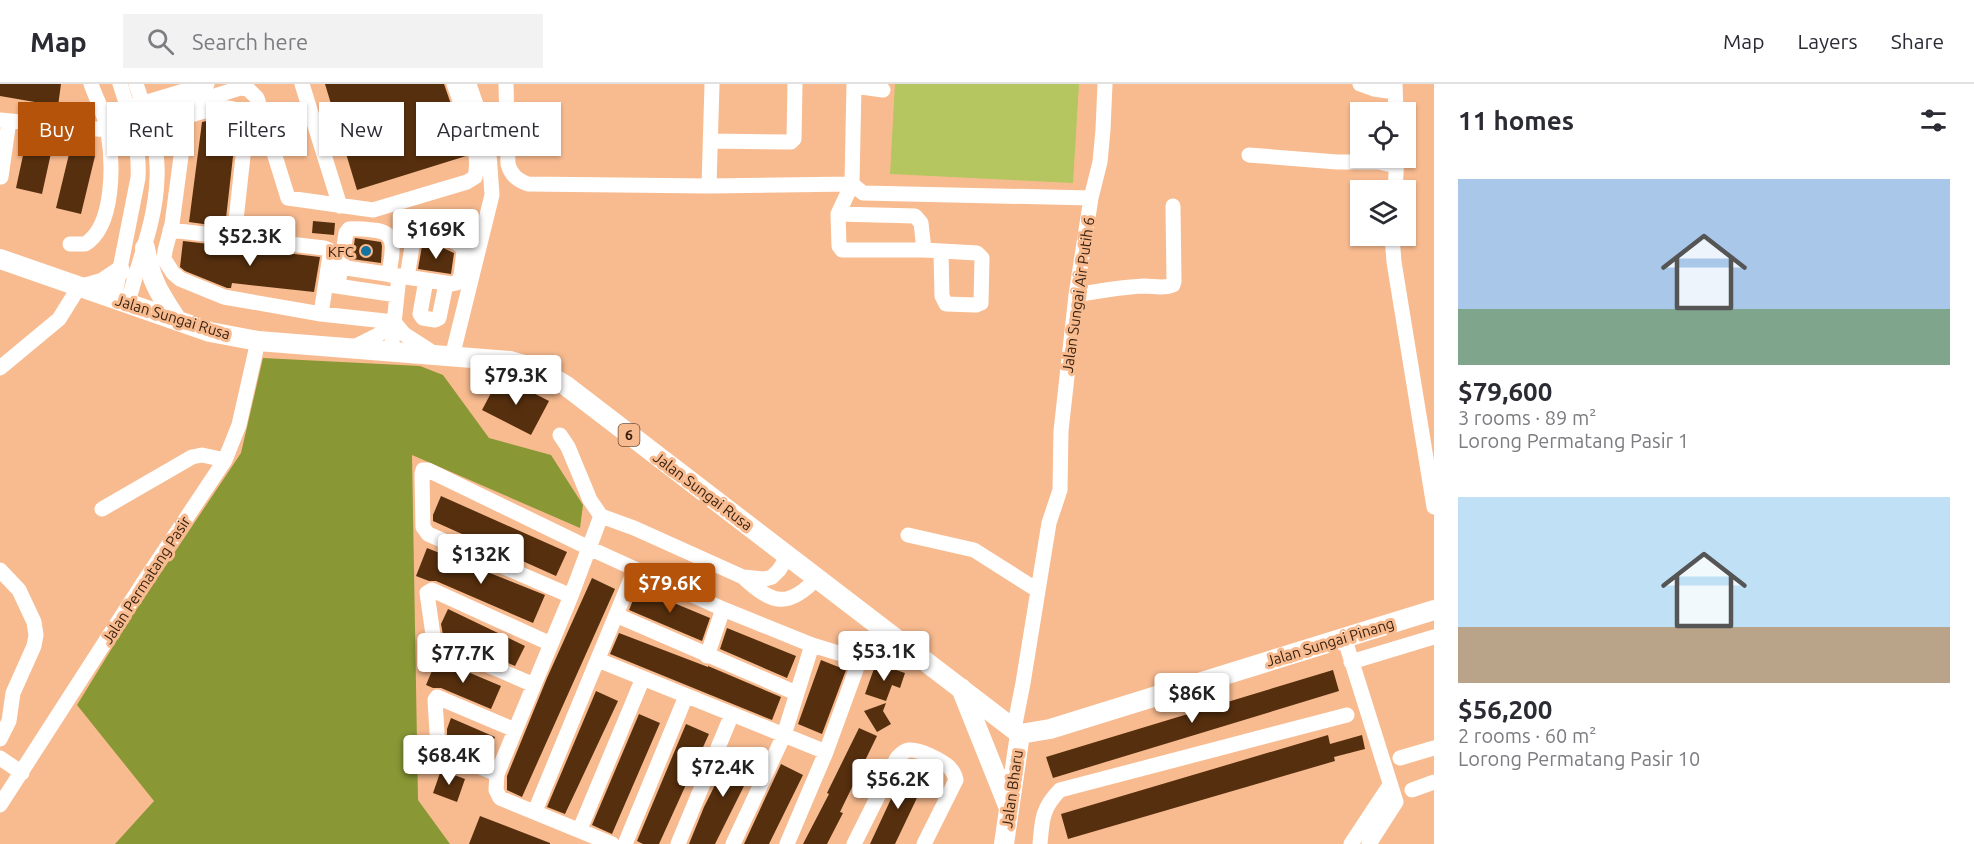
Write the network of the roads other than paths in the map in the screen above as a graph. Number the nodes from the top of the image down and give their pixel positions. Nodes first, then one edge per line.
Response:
1 (91, 84) edge
2 (120, 84) edge
3 (136, 84) edge
4 (207, 84) edge
5 (302, 84) edge
6 (454, 84) edge
7 (469, 84) edge
8 (506, 84) edge
9 (712, 84) edge
10 (795, 84) edge
11 (1105, 84) edge
12 (1360, 84) edge
13 (854, 85) edge
14 (1395, 88) edge
15 (883, 90) dead end
16 (258, 91) edge
17 (131, 102) edge
18 (137, 102) edge
19 (164, 102) edge
20 (194, 107) edge
21 (194, 111) edge
22 (4, 121) edge
23 (107, 127) edge
24 (107, 130) edge
25 (711, 141) junction
26 (1249, 155) dead end
27 (109, 156) edge
28 (139, 156) edge
29 (156, 156) edge
30 (181, 156) edge
31 (1350, 162) edge
32 (1, 177) edge
33 (852, 184) junction
34 (709, 186) junction
35 (1091, 198) junction
36 (340, 206) junction
37 (1173, 206) dead end
38 (838, 214) junction
39 (170, 230) junction
40 (384, 231) junction
41 (421, 236) junction
42 (234, 238) junction
43 (70, 244) dead end
44 (1393, 246) edge
45 (145, 248) junction
46 (924, 250) junction
47 (941, 252) dead end
48 (0, 259) edge
49 (340, 267) junction
50 (120, 271) junction
51 (398, 276) junction
52 (426, 280) junction
53 (446, 284) junction
54 (332, 285) junction
55 (82, 287) junction
56 (397, 295) junction
57 (1076, 295) junction
58 (121, 301) junction
59 (321, 314) junction
60 (177, 321) junction
61 (394, 322) junction
62 (258, 341) junction
63 (350, 349) junction
64 (391, 352) junction
65 (445, 356) junction
66 (0, 368) edge
67 (560, 435) dead end
68 (225, 460) junction
69 (1434, 507) edge
70 (102, 510) dead end
71 (601, 516) junction
72 (908, 535) dead end
73 (589, 548) junction
74 (788, 556) junction
75 (635, 569) junction
76 (0, 570) edge
77 (743, 577) junction
78 (817, 578) junction
79 (1038, 590) junction
80 (571, 596) junction
81 (723, 609) junction
82 (1434, 610) edge
83 (616, 615) junction
84 (1344, 637) junction
85 (1434, 638) edge
86 (551, 644) junction
87 (812, 645) junction
88 (707, 656) junction
89 (598, 660) junction
90 (1351, 662) junction
91 (643, 678) junction
92 (534, 685) junction
93 (960, 687) junction
94 (796, 693) junction
95 (686, 696) junction
96 (732, 714) junction
97 (1347, 715) dead end
98 (1050, 729) junction
99 (515, 730) junction
100 (1017, 731) junction
101 (784, 735) junction
102 (0, 739) edge
103 (1434, 748) edge
104 (826, 752) junction
105 (0, 758) edge
106 (1400, 758) dead end
107 (22, 773) junction
108 (497, 774) junction
109 (1012, 777) junction
110 (1434, 782) edge
111 (1390, 785) junction
112 (1412, 790) dead end
113 (0, 805) edge
114 (1009, 808) junction
115 (534, 811) junction
116 (580, 829) junction
117 (612, 844) edge
118 (625, 844) edge
119 (678, 844) edge
120 (733, 844) edge
121 (787, 844) edge
122 (854, 844) edge
123 (924, 844) edge
124 (1004, 844) edge
125 (1040, 844) edge
126 (1351, 844) edge
127 (1369, 844) edge

1 - 23 street
2 - 17 street
3 - 18 street
4 - 19 street
5 - 36 street
6 - 36 street
7 - 65 street
8 - 34 street
9 - 25 street
10 - 25 street
11 - 35 street
12 - 14 street
13 - 15 street
13 - 33 street
16 - 20 street
16 - 36 street
21 - 42 street
22 - 24 street
22 - 32 street
25 - 34 street
26 - 31 street
27 - 43 street
28 - 50 street
29 - 45 street
30 - 39 street
33 - 34 street
33 - 35 street, Jalan Sungai Air Putih 6
33 - 38 street
35 - 57 street, Jalan Sungai Air Putih 6
37 - 57 street
38 - 46 street
38 - 46 street
39 - 42 street
39 - 59 street
40 - 41 street
40 - 49 street
40 - 51 street
41 - 51 street
41 - 53 street
42 - 54 street
44 - 69 street
45 - 58 street
45 - 60 main road
46 - 47 street
48 - 55 main road, Jalan Sungai Rusa / 6
49 - 51 street
49 - 54 street
50 - 55 main road
50 - 58 street
51 - 52 street
51 - 56 street
52 - 53 street
52 - 53 street
54 - 56 street
54 - 59 street
55 - 58 main road, Jalan Sungai Rusa / 6
55 - 66 street
56 - 61 street
57 - 79 street, Jalan Sungai Air Putih 6
58 - 60 main road, Jalan Sungai Rusa / 6
59 - 61 street
60 - 62 main road, Jalan Sungai Rusa / 6
61 - 63 street
61 - 64 street
61 - 65 street
62 - 63 main road, Jalan Sungai Rusa / 6
62 - 68 street, Jalan Permatang Pasir
63 - 64 main road, Jalan Sungai Rusa / 6
64 - 65 main road, Jalan Sungai Rusa / 6
65 - 74 main road, Jalan Sungai Rusa / 6
67 - 71 street
68 - 70 street
68 - 107 street, Jalan Permatang Pasir
71 - 73 street
71 - 77 street
72 - 79 street
73 - 75 street
73 - 80 street
73 - 80 street
74 - 77 street
74 - 78 main road, Jalan Sungai Rusa / 6
75 - 81 street
75 - 83 street
76 - 102 street
77 - 78 street
78 - 93 main road, Jalan Sungai Rusa / 6
79 - 100 street, Jalan Sungai Air Putih 6
80 - 86 street
81 - 87 street
81 - 88 street
82 - 84 main road, Jalan Sungai Pinang
83 - 88 street
83 - 89 street
84 - 90 street
84 - 98 main road, Jalan Sungai Pinang
85 - 90 street
86 - 92 street
86 - 92 street
87 - 94 street
87 - 104 street
88 - 94 street
89 - 91 street
89 - 115 street
90 - 111 street
91 - 95 street
91 - 116 street
92 - 99 street
93 - 100 main road, Jalan Sungai Rusa / 6
93 - 114 main road
94 - 101 street
95 - 96 street
95 - 118 street
96 - 101 street
96 - 119 street
97 - 125 street
98 - 100 main road, Jalan Sungai Pinang
98 - 109 main road
99 - 108 street
99 - 108 street
100 - 109 main road, Jalan Bharu
101 - 104 street
101 - 120 street
103 - 106 street
104 - 121 street
105 - 107 street
107 - 113 street, Jalan Permatang Pasir
108 - 115 street
109 - 114 main road, Jalan Bharu
110 - 112 street
111 - 126 street
111 - 127 street
114 - 124 main road, Jalan Bharu
115 - 116 street
116 - 117 street
122 - 123 street

